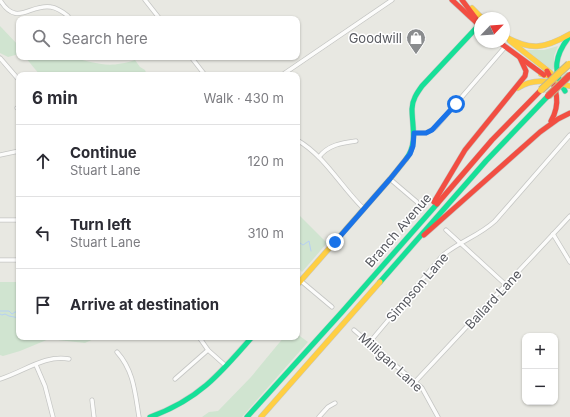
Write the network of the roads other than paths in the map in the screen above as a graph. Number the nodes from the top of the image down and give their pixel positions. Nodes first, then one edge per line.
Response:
1 (0, 0) edge
2 (145, 0) edge
3 (392, 0) edge
4 (452, 0) edge
5 (462, 0) edge
6 (475, 12) edge
7 (23, 16) edge
8 (68, 16) dead end
9 (158, 16) edge
10 (474, 16) edge
11 (474, 20) edge
12 (474, 32) edge
13 (570, 35) edge
14 (510, 40) edge
15 (510, 41) edge
16 (504, 48) edge
17 (506, 48) edge
18 (0, 58) edge
19 (520, 58) junction
20 (193, 60) edge
21 (569, 63) edge
22 (203, 72) edge
23 (286, 72) edge
24 (570, 76) edge
25 (16, 77) edge
26 (556, 80) junction
27 (570, 80) edge
28 (569, 89) edge
29 (509, 96) junction
30 (570, 113) edge
31 (545, 129) junction
32 (414, 133) junction
33 (570, 135) edge
34 (356, 141) dead end
35 (300, 142) edge
36 (16, 152) edge
37 (0, 155) edge
38 (319, 157) junction
39 (390, 179) junction
40 (417, 202) dead end
41 (364, 209) junction
42 (570, 216) edge
43 (0, 220) edge
44 (16, 220) edge
45 (417, 226) junction
46 (446, 230) dead end
47 (553, 234) junction
48 (461, 243) junction
49 (0, 260) edge
50 (16, 260) edge
51 (570, 262) edge
52 (396, 264) junction
53 (300, 282) edge
54 (300, 284) edge
55 (506, 285) junction
56 (332, 307) dead end
57 (354, 330) dead end
58 (201, 340) edge
59 (249, 340) edge
60 (369, 343) junction
61 (208, 350) junction
62 (117, 352) dead end
63 (69, 359) dead end
64 (36, 365) junction
65 (226, 366) junction
66 (0, 379) edge
67 (175, 379) dead end
68 (415, 382) junction
69 (92, 400) dead end
70 (335, 403) dead end
71 (163, 415) edge
72 (53, 417) edge
73 (94, 417) edge
74 (139, 417) edge
75 (150, 417) edge
76 (247, 417) edge
77 (261, 417) edge
78 (319, 417) edge
79 (438, 417) edge

1 - 7 street
2 - 9 street
3 - 23 street
4 - 11 main road
5 - 6 main road
5 - 10 main road
7 - 8 street
12 - 32 main road
13 - 14 main road
13 - 26 main road
15 - 26 main road
16 - 32 street
17 - 19 main road
18 - 25 street
19 - 26 main road
19 - 29 main road
20 - 22 street
21 - 45 main road, Branch Avenue, bridge
24 - 52 main road, Branch Avenue, bridge
26 - 27 main road
26 - 28 main road
26 - 29 main road
26 - 31 main road
29 - 45 main road
30 - 31 main road
31 - 52 main road
32 - 39 main road
33 - 48 street, Simpson Lane
34 - 38 street
35 - 38 street
36 - 37 street
38 - 41 street
39 - 40 street
39 - 41 main road
41 - 53 main road
42 - 47 street, Ballard Lane
43 - 44 street
45 - 76 main road, Branch Avenue
46 - 48 street
47 - 51 street
47 - 55 street, Ballard Lane
48 - 55 street
48 - 60 street, Simpson Lane
49 - 50 street
52 - 77 main road, Branch Avenue
54 - 56 street
55 - 68 street, Ballard Lane
57 - 60 street, Milligan Lane
58 - 61 street
59 - 65 main road
60 - 68 street, Milligan Lane
61 - 65 street
61 - 67 street
62 - 74 street
63 - 64 street
64 - 66 street
64 - 72 street
65 - 71 main road
68 - 79 street, Milligan Lane
69 - 73 street
70 - 78 street
71 - 75 main road

